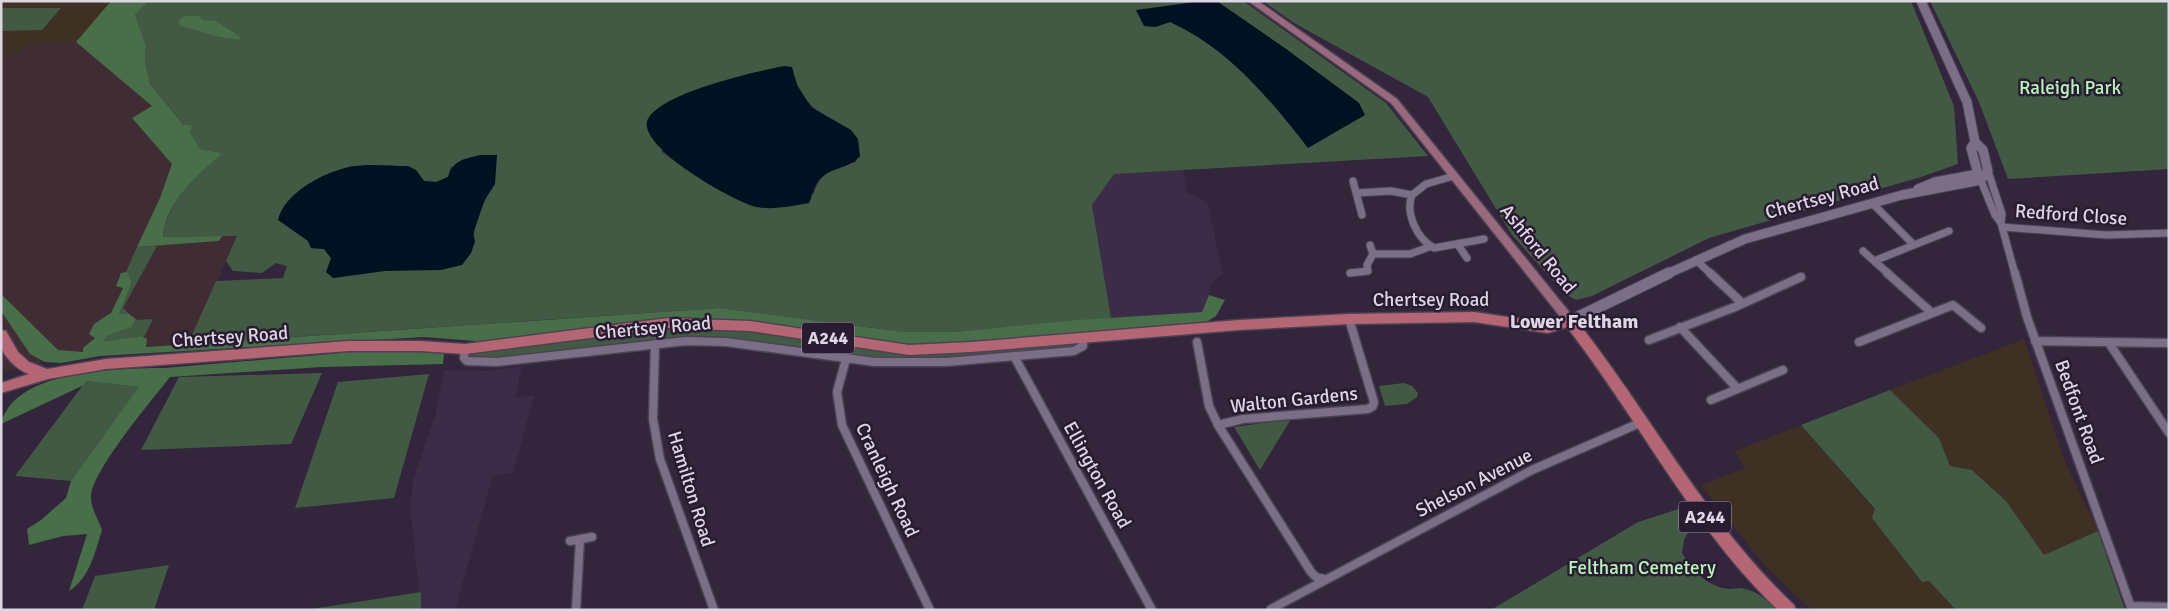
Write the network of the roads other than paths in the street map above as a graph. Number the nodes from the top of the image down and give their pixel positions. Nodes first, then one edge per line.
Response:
1 (1252, 1) edge
2 (1921, 1) edge
3 (1454, 176) junction
4 (1985, 177) junction
5 (1352, 181) dead end
6 (1356, 193) junction
7 (1412, 195) junction
8 (1872, 203) junction
9 (1362, 215) dead end
10 (2001, 225) junction
11 (1948, 232) dead end
12 (2169, 233) edge
13 (1484, 239) dead end
14 (1370, 245) dead end
15 (1458, 245) junction
16 (1914, 245) junction
17 (1429, 247) junction
18 (1863, 252) dead end
19 (1373, 254) junction
20 (1467, 258) dead end
21 (1696, 260) junction
22 (1874, 261) junction
23 (1350, 273) dead end
24 (1801, 277) dead end
25 (1742, 303) junction
26 (1932, 313) junction
27 (1349, 319) junction
28 (1570, 321) junction
29 (1680, 328) junction
30 (1981, 328) dead end
31 (1, 335) edge
32 (1083, 337) junction
33 (1649, 340) dead end
34 (2036, 341) junction
35 (1197, 342) dead end
36 (1859, 342) dead end
37 (2109, 343) junction
38 (2169, 343) edge
39 (655, 344) junction
40 (465, 349) junction
41 (1014, 356) junction
42 (846, 359) junction
43 (1782, 370) dead end
44 (48, 374) junction
45 (1, 388) edge
46 (1737, 388) junction
47 (1711, 400) dead end
48 (1642, 422) junction
49 (1218, 425) junction
50 (2169, 433) edge
51 (592, 536) dead end
52 (1324, 579) junction
53 (2169, 607) edge
54 (2132, 608) edge
55 (1272, 609) edge
56 (576, 610) edge
57 (714, 610) edge
58 (930, 610) edge
59 (1152, 610) edge
60 (1789, 610) edge

1 - 3 main road, Ashford Road
2 - 4 street, Bedfont Road
3 - 7 street
3 - 28 main road, Ashford Road
4 - 8 street, Chertsey Road
4 - 10 street, Bedfont Road
4 - 10 street, Bedfont Road
5 - 6 street
6 - 7 street
6 - 9 street
7 - 17 street
8 - 16 street
8 - 21 street, Chertsey Road
10 - 12 street, Redford Close
10 - 34 street, Bedfont Road
11 - 16 street
13 - 15 street
14 - 19 street
15 - 17 street
15 - 20 street
16 - 22 street
17 - 19 street
18 - 22 street
19 - 23 street
21 - 25 street
21 - 28 street, Chertsey Road
22 - 26 street
24 - 25 street
25 - 29 street
26 - 30 street
26 - 36 street
27 - 28 main road, Chertsey Road / A244
27 - 32 main road, Chertsey Road / A244
27 - 49 street, Walton Gardens
28 - 48 main road, Ashford Road / A244
29 - 33 street
29 - 46 street
31 - 44 main road
32 - 40 main road, Chertsey Road / A244
32 - 41 street, Chertsey Road
34 - 37 street
34 - 54 street, Bedfont Road
35 - 49 street
37 - 38 street
37 - 50 street
39 - 40 street, Chertsey Road
39 - 42 street, Chertsey Road
39 - 57 street, Hamilton Road
40 - 44 main road, Chertsey Road / A244
41 - 42 street, Chertsey Road
41 - 59 street, Ellington Road
42 - 58 street, Cranleigh Road
43 - 46 street
44 - 45 main road, Chertsey Road / A244
46 - 47 street
48 - 52 street, Shelson Avenue
48 - 60 main road, Ashford Road / A244
49 - 52 street
51 - 56 street
52 - 55 street, Shelson Avenue
53 - 54 street

